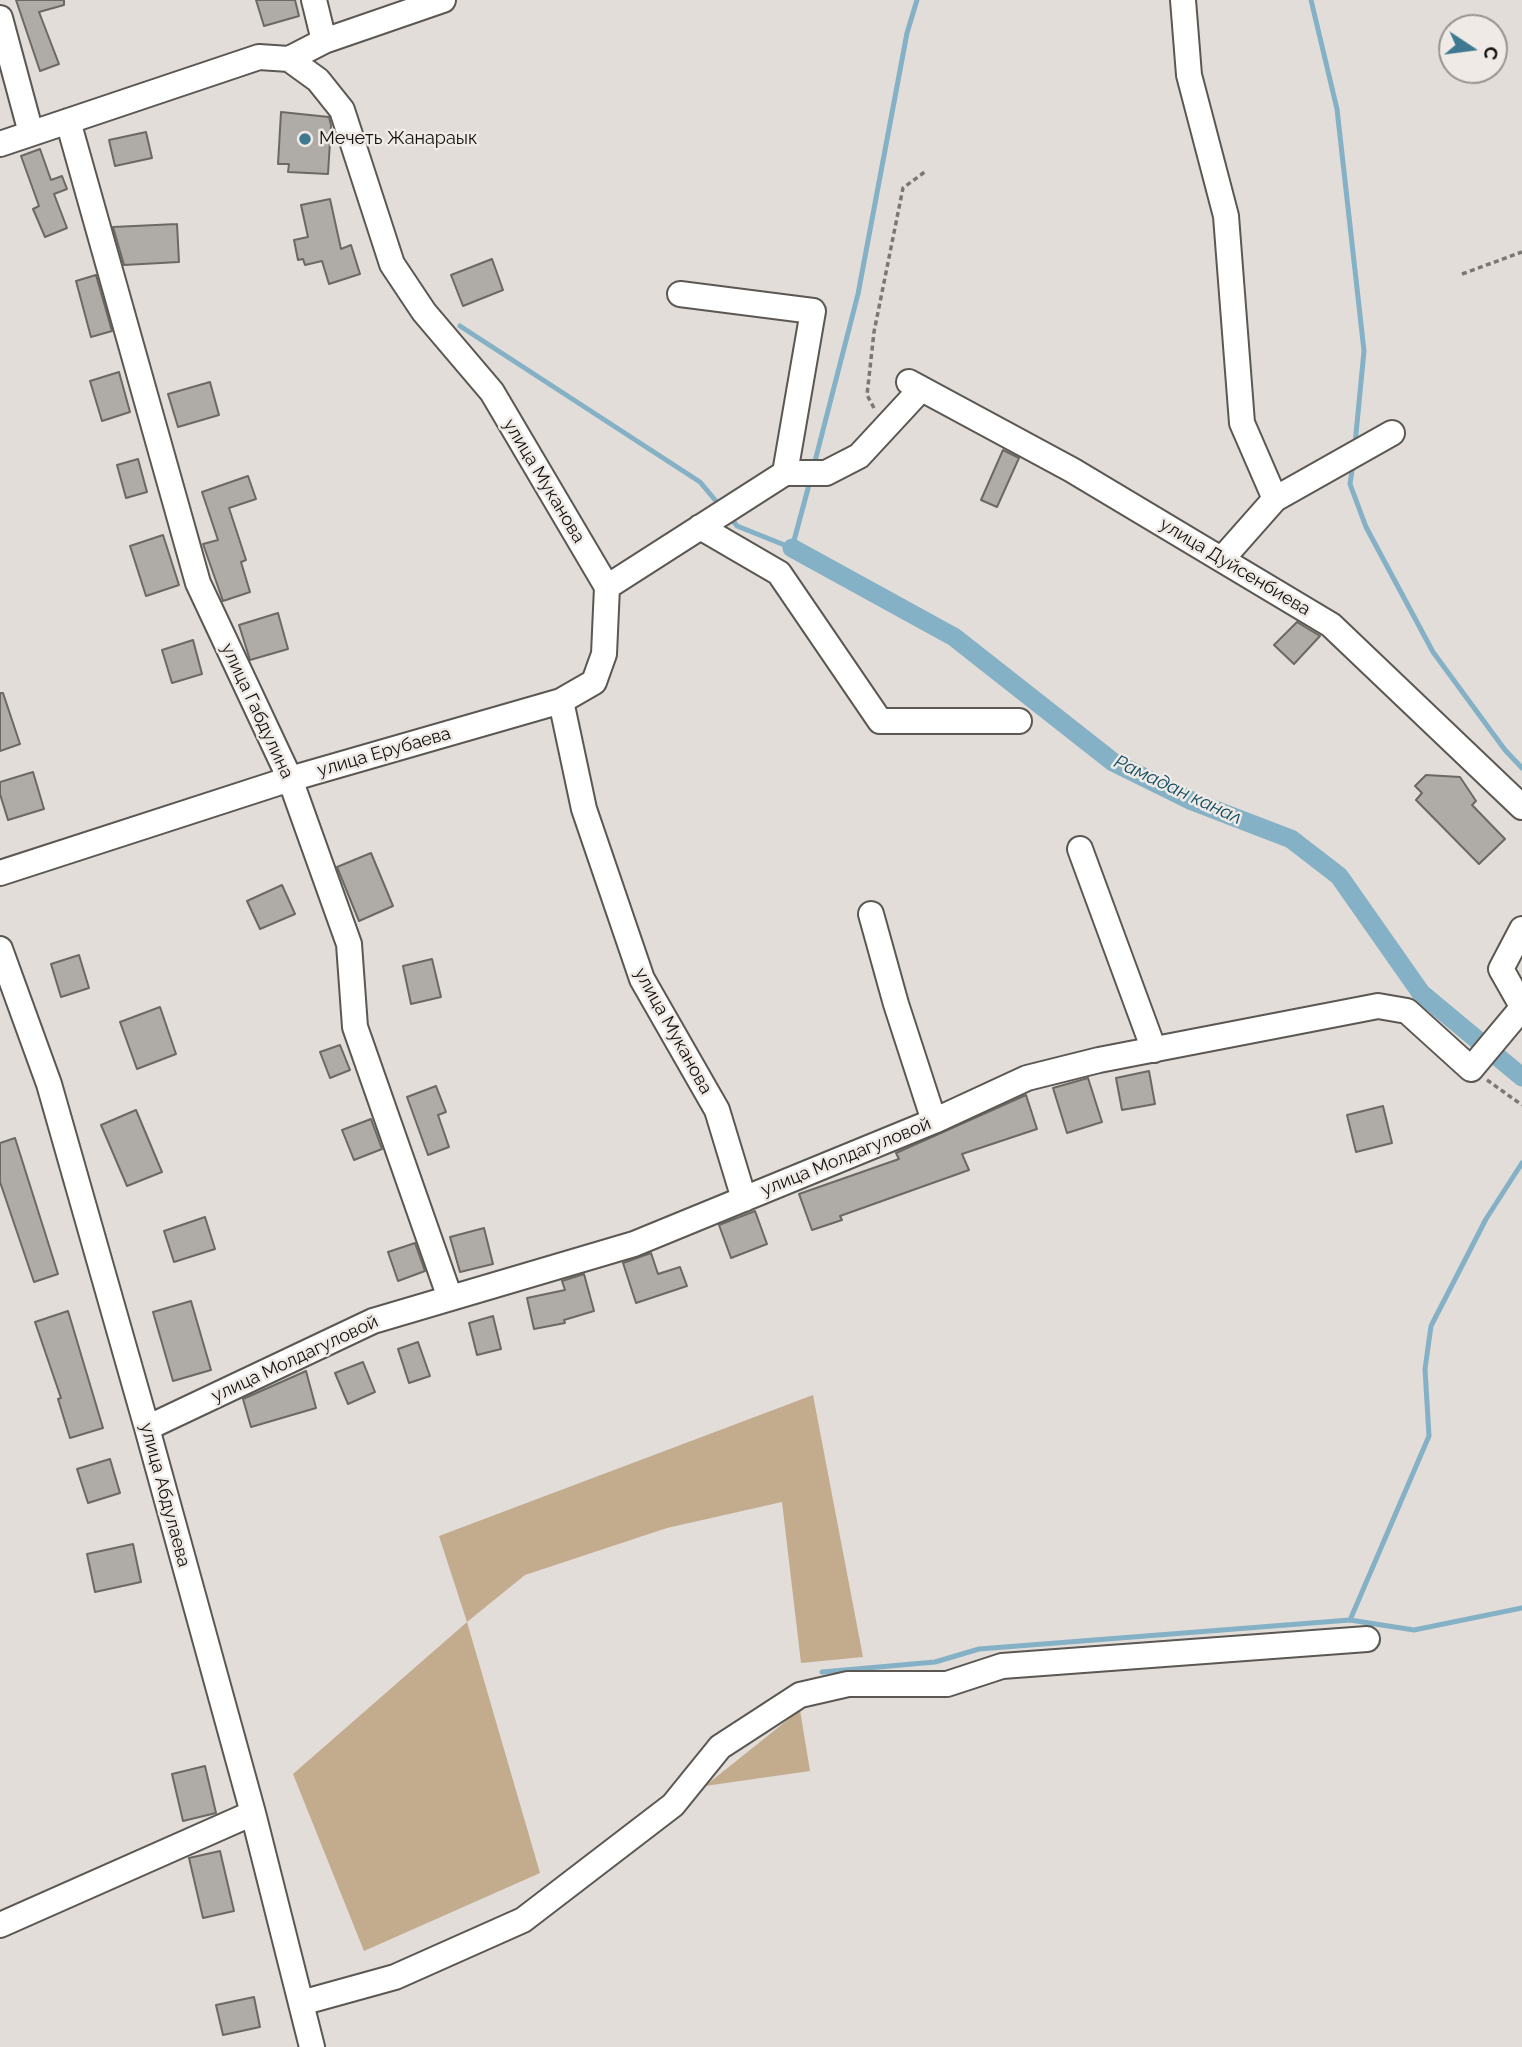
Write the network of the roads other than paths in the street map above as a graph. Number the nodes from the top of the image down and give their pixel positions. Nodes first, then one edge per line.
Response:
1 (314, 0) edge
2 (443, 0) edge
3 (1183, 0) edge
4 (0, 18) edge
5 (324, 41) junction
6 (289, 59) junction
7 (68, 121) junction
8 (31, 133) junction
9 (0, 144) edge
10 (680, 294) dead end
11 (1392, 433) dead end
12 (785, 473) junction
13 (1275, 499) junction
14 (700, 527) junction
15 (1222, 559) junction
16 (607, 587) junction
17 (561, 701) junction
18 (1019, 721) dead end
19 (289, 779) junction
20 (1522, 807) edge
21 (1080, 849) dead end
22 (0, 873) edge
23 (871, 914) dead end
24 (1522, 929) edge
25 (0, 949) edge
26 (1522, 1007) edge
27 (1154, 1050) junction
28 (934, 1121) junction
29 (744, 1199) junction
30 (450, 1298) junction
31 (147, 1428) junction
32 (1367, 1639) dead end
33 (253, 1813) junction
34 (0, 1925) edge
35 (301, 2003) junction
36 (312, 2047) edge

1 - 5 street
2 - 5 street
3 - 13 street
4 - 8 street
5 - 6 street
6 - 7 street
6 - 16 street, улица Муканова
7 - 8 street
7 - 19 street, улица Габдулина
8 - 9 street
10 - 12 street
11 - 13 street
12 - 14 street
12 - 15 street, улица Дуйсенбиева
13 - 15 street
14 - 16 street
14 - 18 street
15 - 20 street, улица Дуйсенбиева
16 - 17 street, улица Ерубаева
17 - 19 street, улица Ерубаева
17 - 29 street, улица Муканова
19 - 22 street, улица Ерубаева
19 - 30 street, улица Габдулина
21 - 27 street
23 - 28 street
24 - 26 street
25 - 31 street, улица Абдулаева
26 - 27 street, улица Молдагуловой
27 - 28 street, улица Молдагуловой
28 - 29 street, улица Молдагуловой
29 - 30 street, улица Молдагуловой
30 - 31 street, улица Молдагуловой
31 - 33 street, улица Абдулаева
32 - 35 street
33 - 34 street
33 - 35 street, улица Абдулаева
35 - 36 street, улица Абдулаева

